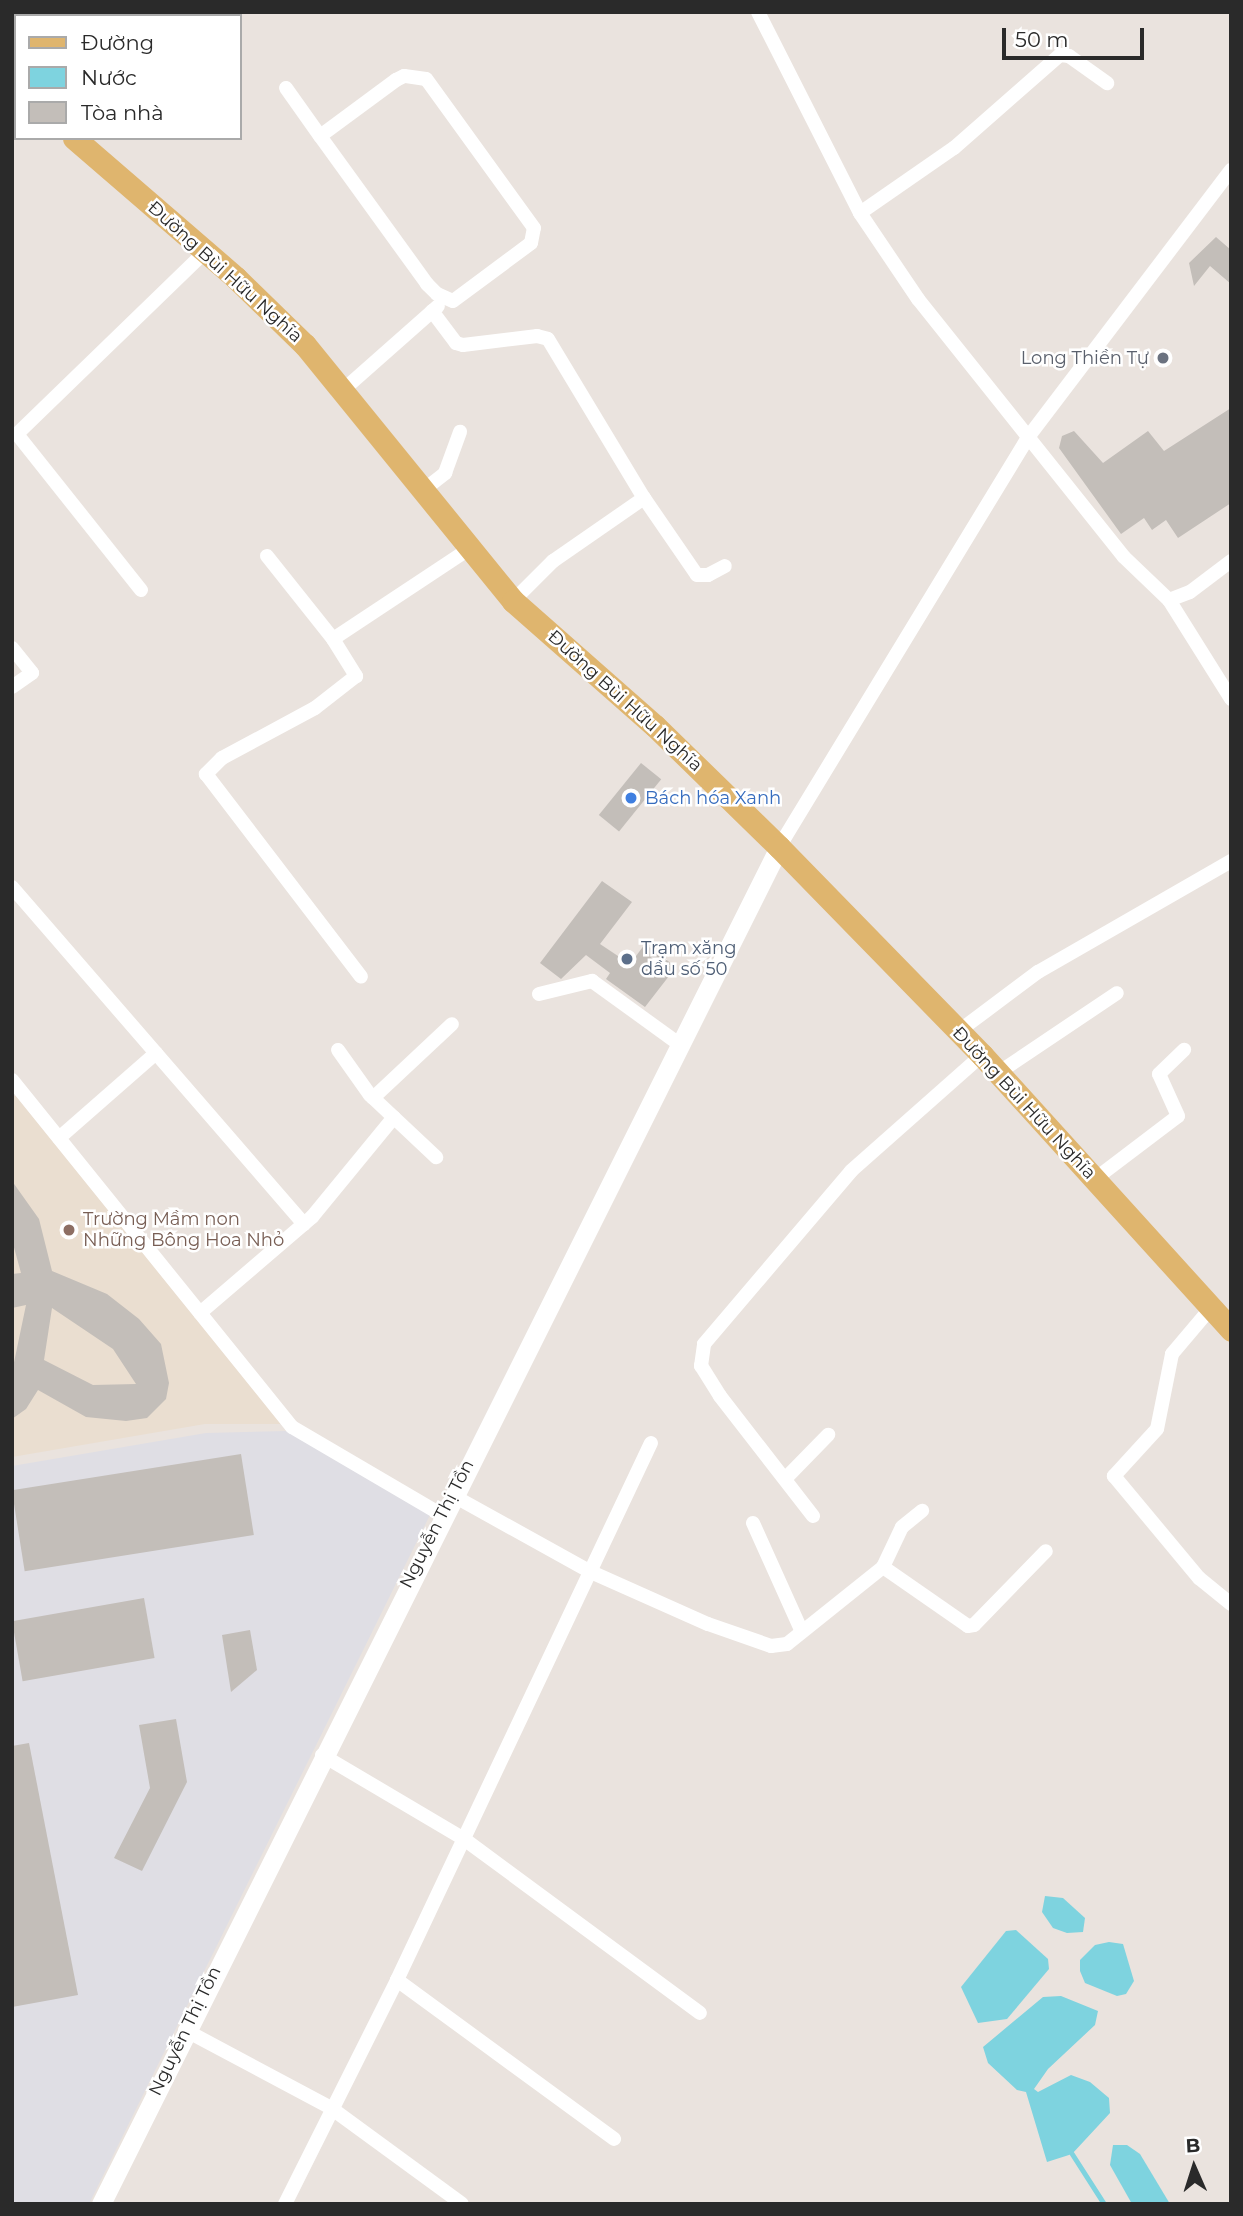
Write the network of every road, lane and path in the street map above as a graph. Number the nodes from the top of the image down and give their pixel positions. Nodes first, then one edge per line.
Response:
1 (758, 12) edge
2 (1107, 83) dead end
3 (286, 88) dead end
4 (320, 136) junction
5 (76, 140) edge
6 (1231, 170) edge
7 (860, 213) junction
8 (205, 252) junction
9 (447, 299) junction
10 (432, 312) junction
11 (342, 391) junction
12 (460, 432) dead end
13 (1029, 436) junction
14 (421, 492) junction
15 (644, 498) junction
16 (469, 549) junction
17 (267, 556) dead end
18 (1231, 561) edge
19 (725, 566) dead end
20 (141, 590) dead end
21 (1169, 600) junction
22 (513, 601) junction
23 (333, 639) junction
24 (12, 649) edge
25 (12, 687) edge
26 (1231, 699) edge
27 (779, 847) junction
28 (1231, 862) edge
29 (12, 887) edge
30 (361, 977) dead end
31 (1117, 993) dead end
32 (539, 994) dead end
33 (452, 1024) dead end
34 (958, 1031) junction
35 (679, 1044) junction
36 (338, 1050) dead end
37 (1184, 1050) dead end
38 (156, 1053) junction
39 (982, 1055) junction
40 (998, 1073) junction
41 (12, 1080) edge
42 (373, 1098) junction
43 (394, 1117) junction
44 (59, 1138) junction
45 (436, 1157) dead end
46 (1095, 1179) junction
47 (304, 1224) junction
48 (1210, 1309) junction
49 (200, 1312) junction
50 (1231, 1330) edge
51 (828, 1435) dead end
52 (651, 1443) dead end
53 (785, 1479) junction
54 (452, 1495) junction
55 (922, 1511) dead end
56 (442, 1515) junction
57 (813, 1516) dead end
58 (753, 1523) dead end
59 (1046, 1551) dead end
60 (883, 1567) junction
61 (591, 1572) junction
62 (1231, 1604) edge
63 (801, 1630) junction
64 (322, 1755) junction
65 (464, 1839) junction
66 (397, 1980) junction
67 (700, 2013) dead end
68 (185, 2030) junction
69 (331, 2108) junction
70 (614, 2139) dead end
71 (101, 2204) edge
72 (285, 2204) edge
73 (462, 2204) edge

1 - 7 street
2 - 7 street
3 - 4 street
4 - 9 street
4 - 9 street
5 - 8 main road, Đường Bùi Hữu Nghĩa
6 - 13 street
7 - 13 street
8 - 11 main road, Đường Bùi Hữu Nghĩa
8 - 20 street
9 - 10 street
10 - 11 street
10 - 15 street
11 - 14 main road, Đường Bùi Hữu Nghĩa
12 - 14 street
13 - 21 street
13 - 27 street
14 - 16 main road, Đường Bùi Hữu Nghĩa
15 - 19 street
15 - 22 street
16 - 22 main road, Đường Bùi Hữu Nghĩa
16 - 23 street
17 - 23 street
18 - 21 street
21 - 26 street
22 - 27 main road, Đường Bùi Hữu Nghĩa
23 - 30 street
24 - 25 street
27 - 34 main road, Đường Bùi Hữu Nghĩa
27 - 35 street, Nguyễn Thị Tồn
28 - 34 street
29 - 38 street
31 - 40 street
32 - 35 street
33 - 42 street
34 - 39 main road, Đường Bùi Hữu Nghĩa
35 - 54 street, Nguyễn Thị Tồn
36 - 42 street
37 - 46 street
38 - 44 street
38 - 47 street
39 - 40 main road, Đường Bùi Hữu Nghĩa
39 - 53 street
40 - 46 main road, Đường Bùi Hữu Nghĩa
41 - 44 street
42 - 43 street
43 - 45 street
43 - 47 street
44 - 49 street
46 - 48 main road, Đường Bùi Hữu Nghĩa
47 - 49 street
48 - 50 main road, Đường Bùi Hữu Nghĩa
48 - 62 street
49 - 56 street
51 - 53 street
52 - 61 street
53 - 57 street
54 - 56 street, Nguyễn Thị Tồn
54 - 61 street
55 - 60 street
56 - 64 street, Nguyễn Thị Tồn
58 - 63 street
59 - 60 street
60 - 63 street
61 - 63 street
61 - 65 street
64 - 65 street
64 - 68 street, Nguyễn Thị Tồn
65 - 66 street
65 - 67 street
66 - 69 street
66 - 70 street
68 - 69 street
68 - 71 street, Nguyễn Thị Tồn
69 - 72 street
69 - 73 street

